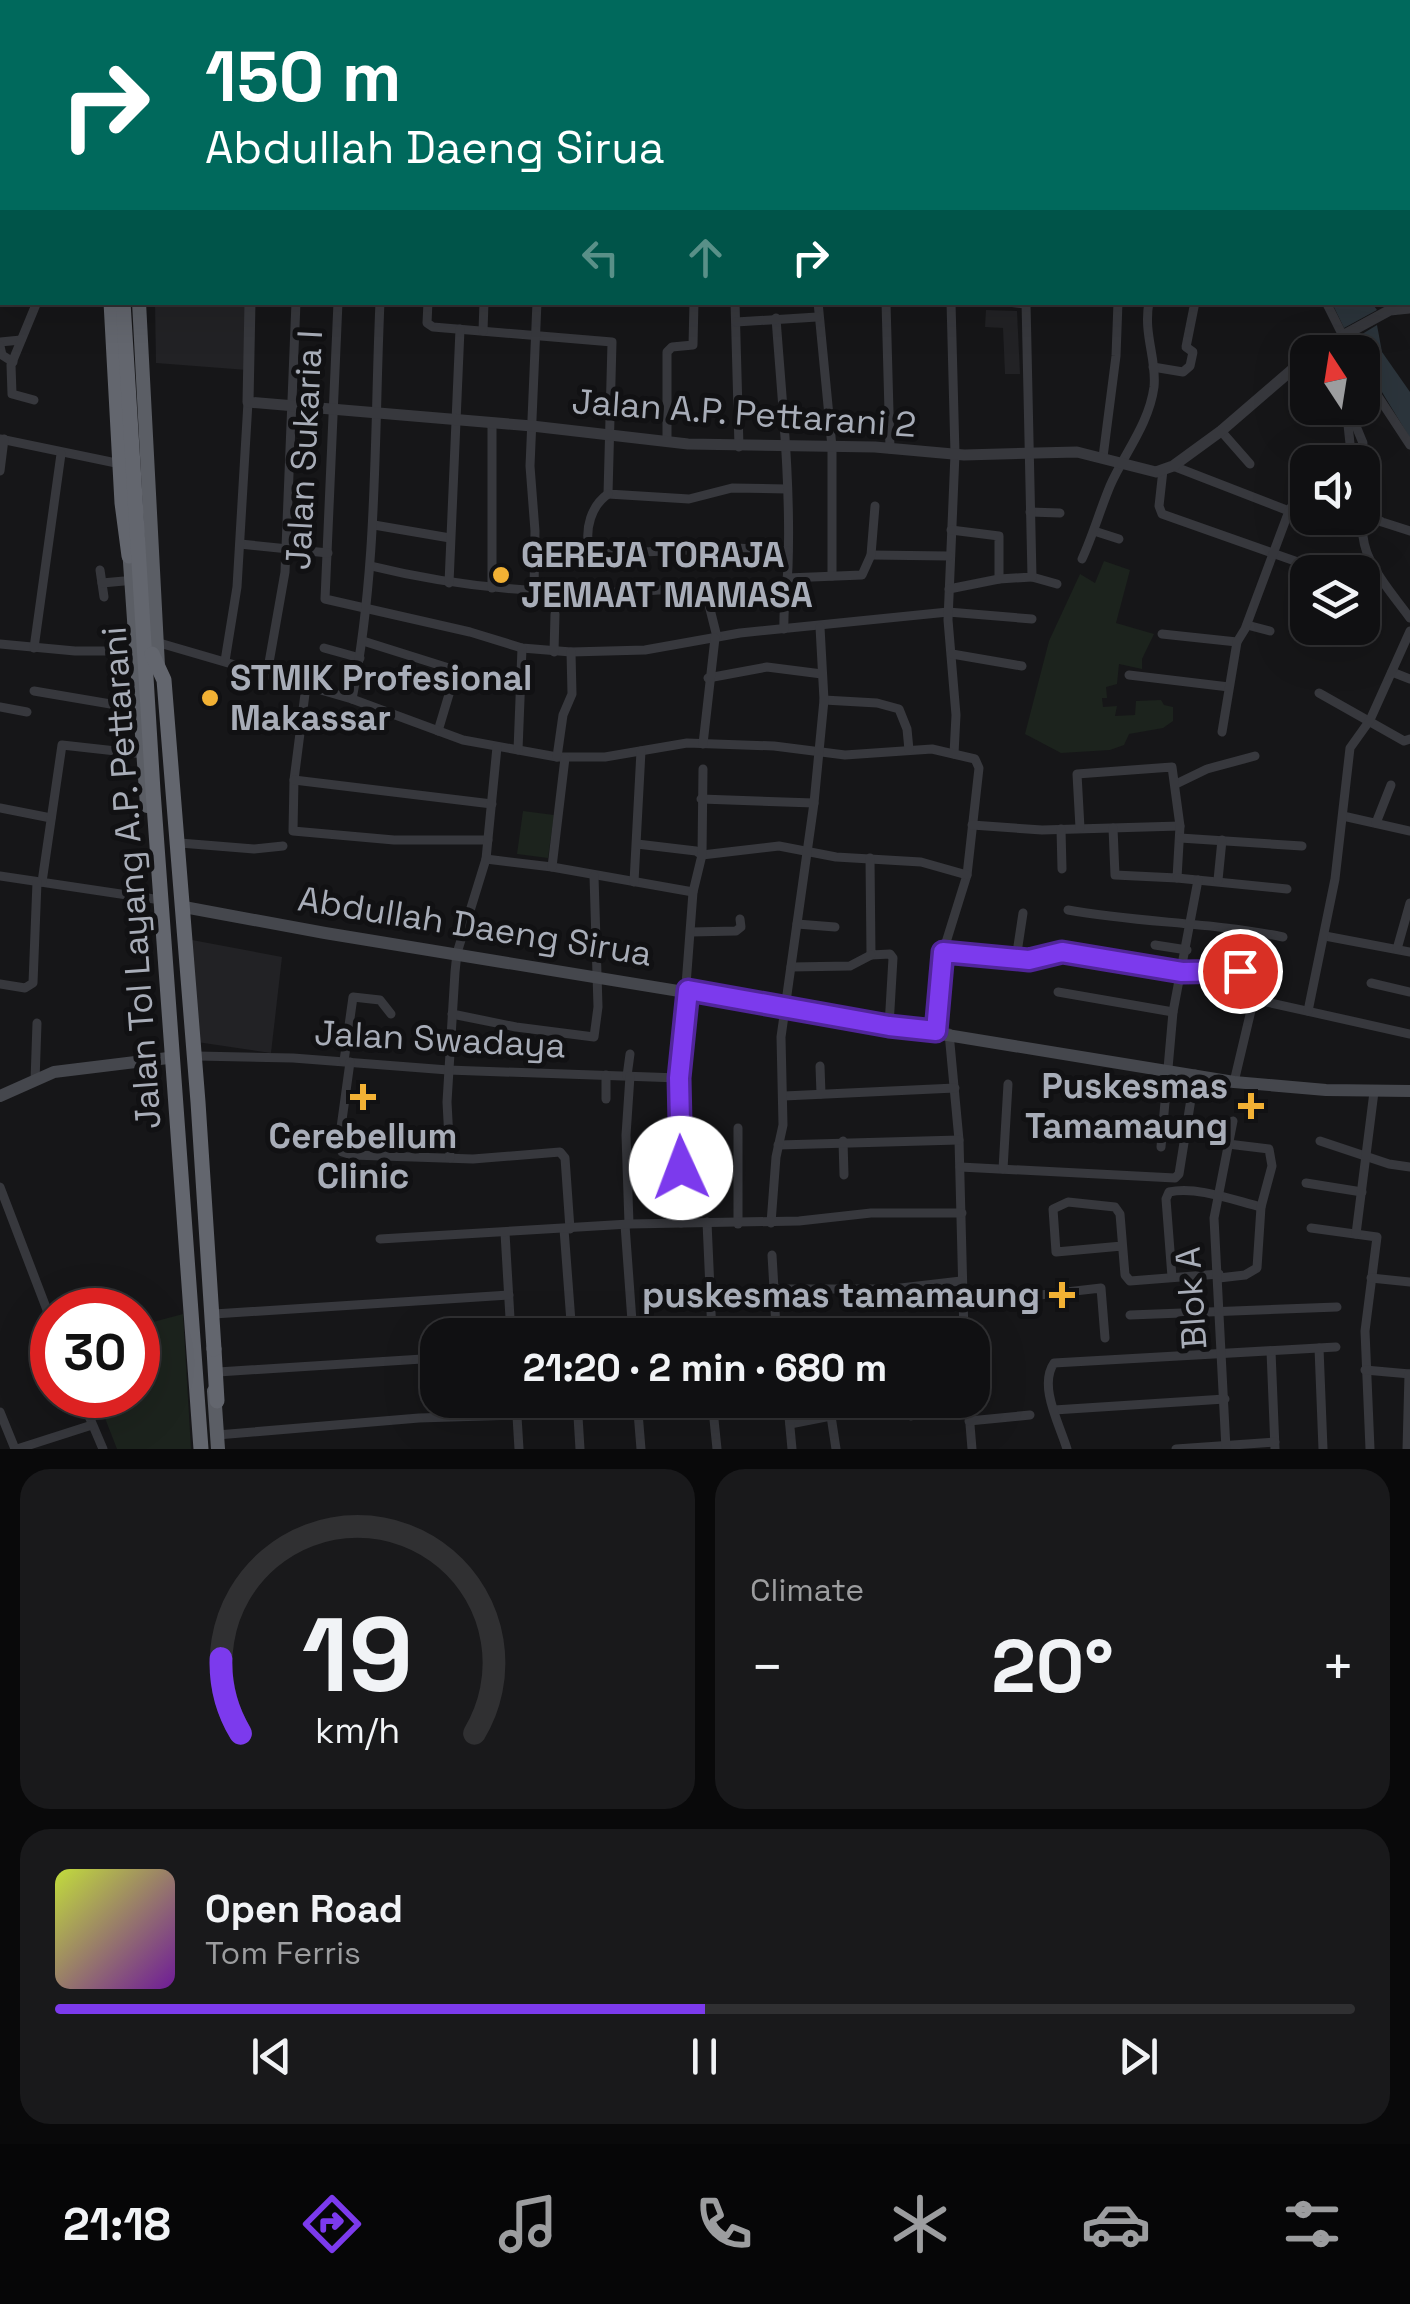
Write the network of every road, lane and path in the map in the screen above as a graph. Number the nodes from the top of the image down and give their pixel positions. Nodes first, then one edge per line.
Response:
1 (36, 305) edge
2 (111, 305) edge
3 (111, 305) edge
4 (123, 305) edge
5 (135, 305) edge
6 (250, 305) edge
7 (296, 305) edge
8 (338, 305) edge
9 (380, 305) edge
10 (428, 305) edge
11 (484, 305) edge
12 (538, 305) edge
13 (694, 305) edge
14 (735, 305) edge
15 (818, 305) edge
16 (886, 305) edge
17 (951, 305) edge
18 (1026, 305) edge
19 (1118, 305) edge
20 (1149, 305) edge
21 (1194, 305) edge
22 (1328, 305) edge
23 (1410, 308) edge
24 (1381, 310) edge
25 (817, 316) junction
26 (776, 318) junction
27 (736, 322) junction
28 (460, 330) junction
29 (483, 331) junction
30 (1343, 335) edge
31 (1345, 335) edge
32 (536, 337) junction
33 (21, 340) junction
34 (0, 344) edge
35 (12, 363) junction
36 (1153, 366) junction
37 (0, 367) edge
38 (1290, 371) edge
39 (34, 400) dead end
40 (1380, 401) edge
41 (248, 402) junction
42 (292, 405) junction
43 (333, 409) junction
44 (377, 414) junction
45 (454, 420) junction
46 (492, 423) junction
47 (532, 426) junction
48 (1221, 431) junction
49 (611, 436) junction
50 (2, 439) edge
51 (668, 440) junction
52 (1410, 445) edge
53 (739, 447) junction
54 (786, 447) junction
55 (832, 447) junction
56 (890, 449) junction
57 (1028, 452) junction
58 (62, 454) junction
59 (955, 454) junction
60 (1103, 457) junction
61 (119, 463) junction
62 (1124, 463) junction
63 (1250, 464) dead end
64 (1168, 468) junction
65 (0, 470) edge
66 (787, 488) junction
67 (608, 494) junction
68 (875, 506) dead end
69 (1290, 511) joint
70 (1030, 512) junction
71 (1060, 513) dead end
72 (1380, 521) edge
73 (374, 525) junction
74 (951, 530) junction
75 (1094, 531) junction
76 (1410, 531) edge
77 (1361, 535) edge
78 (450, 538) junction
79 (1120, 539) dead end
80 (240, 544) junction
81 (286, 550) junction
82 (788, 552) junction
83 (328, 554) junction
84 (1274, 554) junction
85 (870, 555) junction
86 (129, 556) junction
87 (949, 556) junction
88 (1082, 559) dead end
89 (1290, 559) edge
90 (371, 566) junction
91 (100, 570) dead end
92 (832, 576) junction
93 (1032, 577) junction
94 (787, 578) junction
95 (999, 579) junction
96 (124, 581) junction
97 (449, 582) junction
98 (102, 583) junction
99 (1057, 584) dead end
100 (492, 588) junction
101 (949, 589) junction
102 (534, 590) junction
103 (104, 597) dead end
104 (368, 609) junction
105 (948, 612) junction
106 (555, 614) dead end
107 (1410, 618) edge
108 (1032, 619) dead end
109 (134, 623) junction
110 (1247, 625) junction
111 (820, 627) junction
112 (784, 629) junction
113 (1270, 631) dead end
114 (1410, 631) edge
115 (1162, 634) dead end
116 (716, 637) junction
117 (363, 641) junction
118 (1237, 642) junction
119 (0, 644) edge
120 (34, 648) junction
121 (324, 648) dead end
122 (522, 648) junction
123 (148, 649) junction
124 (554, 652) junction
125 (571, 652) junction
126 (952, 654) junction
127 (360, 658) junction
128 (224, 661) junction
129 (1022, 666) dead end
130 (1392, 672) junction
131 (267, 674) junction
132 (822, 674) junction
133 (1129, 675) dead end
134 (708, 678) junction
135 (1410, 680) edge
136 (306, 686) junction
137 (1230, 687) junction
138 (34, 691) dead end
139 (1319, 693) dead end
140 (352, 699) junction
141 (824, 700) junction
142 (0, 707) edge
143 (140, 710) junction
144 (27, 712) dead end
145 (1370, 720) junction
146 (438, 731) junction
147 (1222, 732) dead end
148 (1410, 739) edge
149 (703, 744) junction
150 (498, 747) junction
151 (518, 750) junction
152 (910, 750) junction
153 (641, 751) junction
154 (166, 752) junction
155 (142, 754) junction
156 (818, 754) junction
157 (954, 754) junction
158 (1255, 756) dead end
159 (561, 758) junction
160 (703, 769) dead end
161 (294, 780) junction
162 (1176, 784) junction
163 (1391, 786) dead end
164 (702, 798) junction
165 (814, 803) junction
166 (492, 804) junction
167 (0, 808) edge
168 (147, 810) junction
169 (173, 812) junction
170 (1343, 816) junction
171 (51, 818) junction
172 (1376, 823) junction
173 (972, 825) junction
174 (1180, 826) junction
175 (1080, 828) junction
176 (1113, 828) junction
177 (1061, 829) junction
178 (1410, 832) edge
179 (1180, 838) junction
180 (488, 840) junction
181 (1222, 840) junction
182 (180, 843) dead end
183 (637, 844) junction
184 (282, 846) dead end
185 (1302, 846) dead end
186 (808, 852) junction
187 (702, 855) junction
188 (486, 858) junction
189 (870, 858) junction
190 (552, 866) junction
191 (1062, 868) dead end
192 (966, 875) junction
193 (0, 876) edge
194 (594, 876) junction
195 (1177, 878) junction
196 (1198, 880) junction
197 (1218, 880) junction
198 (40, 882) junction
199 (634, 882) junction
200 (1287, 890) dead end
201 (694, 892) junction
202 (154, 899) junction
203 (1410, 903) edge
204 (184, 906) dead end
205 (1068, 910) dead end
206 (1024, 913) dead end
207 (740, 919) dead end
208 (796, 924) junction
209 (1192, 926) junction
210 (835, 927) dead end
211 (692, 932) junction
212 (1325, 936) junction
213 (1283, 937) dead end
214 (1155, 945) dead end
215 (1397, 949) junction
216 (1186, 950) junction
217 (457, 952) junction
218 (943, 952) junction
219 (1410, 952) edge
220 (871, 955) junction
221 (1016, 959) junction
222 (790, 968) junction
223 (1182, 972) junction
224 (597, 976) junction
225 (1371, 983) dead end
226 (0, 984) edge
227 (688, 990) junction
228 (1058, 992) dead end
229 (1410, 992) edge
230 (1253, 999) junction
231 (786, 1008) junction
232 (1308, 1011) junction
233 (1173, 1012) junction
234 (391, 1014) dead end
235 (452, 1014) junction
236 (38, 1023) dead end
237 (889, 1026) junction
238 (943, 1032) junction
239 (1410, 1034) edge
240 (630, 1054) dead end
241 (168, 1058) junction
242 (195, 1062) junction
243 (347, 1062) junction
244 (820, 1066) dead end
245 (448, 1070) junction
246 (1169, 1070) junction
247 (1195, 1074) junction
248 (606, 1075) junction
249 (629, 1076) junction
250 (679, 1078) junction
251 (35, 1080) junction
252 (1234, 1082) junction
253 (1008, 1084) dead end
254 (955, 1088) junction
255 (1410, 1091) edge
256 (1374, 1092) junction
257 (822, 1094) junction
258 (0, 1096) edge
259 (784, 1096) junction
260 (606, 1100) dead end
261 (1232, 1120) dead end
262 (738, 1128) dead end
263 (959, 1140) junction
264 (1320, 1141) dead end
265 (843, 1142) junction
266 (778, 1144) junction
267 (1228, 1144) junction
268 (1161, 1147) dead end
269 (1368, 1157) junction
270 (450, 1158) junction
271 (960, 1168) junction
272 (1410, 1168) edge
273 (1002, 1169) junction
274 (844, 1175) dead end
275 (1306, 1183) dead end
276 (0, 1188) edge
277 (1362, 1192) junction
278 (1218, 1196) junction
279 (1261, 1207) junction
280 (962, 1213) junction
281 (707, 1222) junction
282 (771, 1222) junction
283 (681, 1223) junction
284 (627, 1224) junction
285 (738, 1224) junction
286 (1310, 1228) dead end
287 (567, 1229) junction
288 (505, 1232) junction
289 (1356, 1234) junction
290 (380, 1239) dead end
291 (1122, 1246) junction
292 (772, 1255) dead end
293 (1219, 1276) junction
294 (1172, 1277) junction
295 (961, 1280) junction
296 (1370, 1282) junction
297 (1410, 1282) edge
298 (39, 1288) edge
299 (774, 1289) junction
300 (509, 1296) junction
301 (962, 1304) junction
302 (1337, 1307) dead end
303 (1221, 1312) junction
304 (214, 1314) dead end
305 (1130, 1315) dead end
306 (510, 1318) edge
307 (571, 1318) edge
308 (632, 1318) edge
309 (711, 1318) edge
310 (775, 1318) edge
311 (963, 1318) edge
312 (1104, 1338) dead end
313 (1336, 1347) dead end
314 (1319, 1348) junction
315 (1271, 1350) junction
316 (1223, 1353) junction
317 (420, 1359) edge
318 (1366, 1370) junction
319 (218, 1372) dead end
320 (1409, 1374) edge
321 (1225, 1399) junction
322 (217, 1401) dead end
323 (1054, 1410) junction
324 (0, 1412) edge
325 (1030, 1414) dead end
326 (89, 1418) edge
327 (420, 1418) edge
328 (517, 1418) edge
329 (578, 1418) edge
330 (638, 1418) edge
331 (714, 1418) edge
332 (790, 1418) edge
333 (822, 1418) edge
334 (832, 1418) edge
335 (969, 1418) edge
336 (969, 1421) junction
337 (790, 1424) junction
338 (92, 1426) junction
339 (1409, 1430) edge
340 (207, 1446) edge
341 (1275, 1446) edge
342 (1226, 1447) edge
343 (16, 1449) edge
344 (102, 1449) edge
345 (519, 1449) edge
346 (580, 1449) edge
347 (641, 1449) edge
348 (717, 1449) edge
349 (792, 1449) edge
350 (836, 1449) edge
351 (972, 1449) edge
352 (1067, 1449) edge
353 (1176, 1449) edge
354 (1322, 1449) edge
355 (1370, 1449) edge
356 (1407, 1449) edge

1 - 33 street
2 - 61 highway
3 - 86 highway
4 - 340 highway, Jalan Tol Layang A.P. Pettarani, bridge
5 - 123 highway, Jalan Tol Layang A.P. Pettarani
6 - 41 street
7 - 42 street
8 - 43 street, Jalan Sukaria I
9 - 44 street
10 - 28 street
11 - 29 street
12 - 32 street
13 - 51 street
14 - 27 street
15 - 25 street
16 - 56 street
17 - 59 street
18 - 57 street
19 - 60 street
20 - 36 street
21 - 36 street
22 - 30 street
23 - 24 street
24 - 31 street
25 - 26 street
25 - 55 street
26 - 27 street
26 - 54 street
27 - 53 street
28 - 29 street
28 - 45 street
29 - 32 street
32 - 47 street
32 - 49 street
33 - 34 street
33 - 35 street
34 - 35 street
35 - 37 street
35 - 39 street
36 - 62 street
38 - 48 street
40 - 52 street
41 - 42 street, Jalan A.P. Pettarani 2
41 - 80 street
42 - 43 street, Jalan A.P. Pettarani 2
42 - 81 street
43 - 44 street, Jalan A.P. Pettarani 2
43 - 83 street, Jalan Sukaria I
44 - 45 street, Jalan A.P. Pettarani 2
44 - 73 street
45 - 46 street, Jalan A.P. Pettarani 2
45 - 78 street
46 - 47 street, Jalan A.P. Pettarani 2
46 - 100 street
47 - 49 street, Jalan A.P. Pettarani 2
47 - 102 street
48 - 63 street
48 - 64 street
49 - 51 street, Jalan A.P. Pettarani 2
49 - 67 street
50 - 58 street
50 - 65 street
51 - 53 street, Jalan A.P. Pettarani 2
53 - 54 street, Jalan A.P. Pettarani 2
54 - 55 street, Jalan A.P. Pettarani 2
54 - 66 street
55 - 56 street, Jalan A.P. Pettarani 2
55 - 92 street
56 - 59 street, Jalan A.P. Pettarani 2
57 - 59 street, Jalan A.P. Pettarani 2
57 - 60 street, Jalan A.P. Pettarani 2
57 - 70 street
58 - 61 street
58 - 120 street
59 - 74 street
60 - 62 street, Jalan A.P. Pettarani 2
61 - 86 highway
61 - 96 highway
62 - 64 street, Jalan A.P. Pettarani 2
62 - 75 street
64 - 69 street
64 - 84 street
66 - 67 street
66 - 82 street
67 - 82 street
68 - 85 street
69 - 84 street
70 - 71 street
70 - 93 street
72 - 76 street
73 - 78 street
73 - 90 street
74 - 87 street
74 - 95 street
75 - 79 street
75 - 88 street
77 - 107 street
78 - 97 street
80 - 81 street
80 - 128 street
81 - 83 street
81 - 131 street
82 - 94 street
83 - 104 street, Jalan Sukaria I
84 - 89 street
84 - 110 street
85 - 87 street
85 - 92 street
86 - 109 highway
87 - 101 street
90 - 97 street
90 - 104 street
91 - 98 street
92 - 94 street
93 - 95 street
93 - 99 street
94 - 112 street
95 - 101 street
96 - 98 street
96 - 109 highway
97 - 100 street
98 - 103 street
100 - 102 street
101 - 105 street
102 - 116 street
104 - 117 street
104 - 122 street
105 - 108 street
105 - 111 street
105 - 126 street
106 - 124 street
109 - 123 highway
110 - 113 street
110 - 118 street
111 - 112 street
111 - 132 street
112 - 116 street
114 - 130 street
115 - 118 street
116 - 125 street
116 - 134 street
117 - 127 street
117 - 146 street
118 - 137 street
119 - 120 street
120 - 123 street
121 - 127 street
122 - 124 street
122 - 151 street
123 - 128 street
123 - 143 highway
123 - 154 highway
123 - 322 highway, bridge
123 - 340 highway, Jalan Tol Layang A.P. Pettarani, bridge
124 - 125 street
125 - 159 street
126 - 129 street
126 - 157 street
127 - 140 street
128 - 131 street
130 - 135 street
130 - 145 street
131 - 136 street
132 - 134 street
132 - 141 street
133 - 137 street
134 - 149 street
136 - 140 street
136 - 161 street
137 - 147 street
138 - 143 street
139 - 145 street
140 - 146 street
141 - 152 street
141 - 156 street
142 - 144 street
143 - 155 highway
145 - 148 street
145 - 170 street
146 - 150 street
149 - 153 street
149 - 156 street
150 - 151 street
150 - 166 street
151 - 159 street
152 - 156 street
152 - 157 street
153 - 159 street
153 - 183 street
154 - 155 highway
154 - 169 highway
155 - 168 highway
155 - 171 street
156 - 165 street
157 - 173 street
158 - 162 street
159 - 190 street
160 - 164 street
161 - 166 street
161 - 180 street
162 - 174 street
162 - 175 street
163 - 172 street
164 - 165 street
164 - 187 street
165 - 186 street
166 - 180 street
167 - 171 street
168 - 169 highway
168 - 202 highway
169 - 242 highway
170 - 172 street
170 - 212 street
171 - 198 street
172 - 178 street
173 - 177 street
173 - 192 street
174 - 176 street
174 - 179 street
175 - 176 street
175 - 177 street
176 - 195 street
177 - 191 street
179 - 181 street
179 - 195 street
180 - 188 street
181 - 185 street
181 - 197 street
182 - 184 street
183 - 187 street
183 - 199 street
186 - 187 street
186 - 189 street
186 - 208 street
187 - 201 street
188 - 190 street
188 - 217 street
189 - 192 street
189 - 220 street
190 - 194 street
192 - 218 street
193 - 198 street
194 - 199 street
194 - 224 street
195 - 196 street
196 - 197 street
196 - 209 street
197 - 200 street
198 - 202 street
198 - 226 street
199 - 201 street
201 - 211 street
202 - 241 highway
203 - 215 street
204 - 217 main road, Abdullah Daeng Sirua
205 - 209 street
206 - 221 street
207 - 211 street
208 - 210 street
208 - 222 street
209 - 213 street
209 - 216 street
211 - 227 street
212 - 215 street
212 - 232 street
214 - 216 street
215 - 219 street
216 - 223 street
217 - 224 main road, Abdullah Daeng Sirua
217 - 235 street
218 - 221 street
218 - 238 street
220 - 222 street
220 - 237 street
221 - 223 street
222 - 231 street
223 - 230 street
223 - 233 street
224 - 227 main road, Abdullah Daeng Sirua
224 - 235 street
225 - 229 street
227 - 231 main road, Abdullah Daeng Sirua
227 - 250 street
228 - 233 street
230 - 232 street
230 - 252 street
231 - 237 main road, Abdullah Daeng Sirua
231 - 259 street
232 - 239 street
233 - 246 street
234 - 243 street
235 - 245 street
236 - 251 street
237 - 238 main road, Abdullah Daeng Sirua
238 - 246 main road, Abdullah Daeng Sirua
238 - 254 street
240 - 249 street
241 - 251 main road
241 - 340 highway
242 - 243 street, Jalan Swadaya
242 - 340 highway
243 - 245 street, Jalan Swadaya
243 - 270 street
244 - 257 street
245 - 248 street, Jalan Swadaya
245 - 270 street
246 - 247 main road, Abdullah Daeng Sirua
246 - 268 street
247 - 252 main road, Abdullah Daeng Sirua
247 - 273 street
248 - 249 street, Jalan Swadaya
248 - 260 street
249 - 250 street, Jalan Swadaya
249 - 284 street
250 - 283 street
251 - 258 main road
252 - 256 main road, Abdullah Daeng Sirua
253 - 273 street
254 - 257 street
254 - 263 street
255 - 256 main road, Abdullah Daeng Sirua
256 - 269 street
257 - 259 street
259 - 266 street
261 - 267 street, Blok A
262 - 285 street
263 - 265 street
263 - 271 street
264 - 269 street
265 - 266 street
265 - 274 street
266 - 282 street
267 - 278 street, Blok A
267 - 279 street
269 - 272 street
269 - 277 street
270 - 287 street
271 - 273 street
271 - 280 street
275 - 277 street
276 - 298 street
277 - 289 street
278 - 279 street
278 - 293 street, Blok A
278 - 294 street
279 - 293 street
280 - 282 street
280 - 295 street
281 - 283 street
281 - 285 street
281 - 309 street
282 - 285 street
283 - 284 street
284 - 287 street
284 - 308 street
286 - 289 street
287 - 288 street
287 - 307 street
288 - 290 street
288 - 300 street
289 - 296 street
291 - 291 street
291 - 294 street
292 - 299 street
293 - 294 street
293 - 303 street, Blok A
295 - 299 street
295 - 301 street
296 - 297 street
296 - 318 street
299 - 310 street
300 - 304 street
300 - 306 street
301 - 311 street
301 - 312 street
302 - 303 street
303 - 305 street
303 - 316 street, Blok A
313 - 314 street
314 - 315 street
314 - 354 street
315 - 316 street
315 - 341 street
316 - 321 street, Blok A
316 - 323 street
317 - 319 street
318 - 320 street
318 - 355 street
320 - 339 street
321 - 323 street
321 - 342 street, Blok A
323 - 352 street
324 - 343 street
325 - 336 street
326 - 338 street
327 - 340 street
328 - 345 street
329 - 346 street
330 - 347 street
331 - 348 street
332 - 337 street
333 - 337 street
334 - 350 street
335 - 336 street
336 - 351 street
337 - 349 street
338 - 343 street
338 - 344 street
339 - 356 street
341 - 342 street
342 - 353 street

